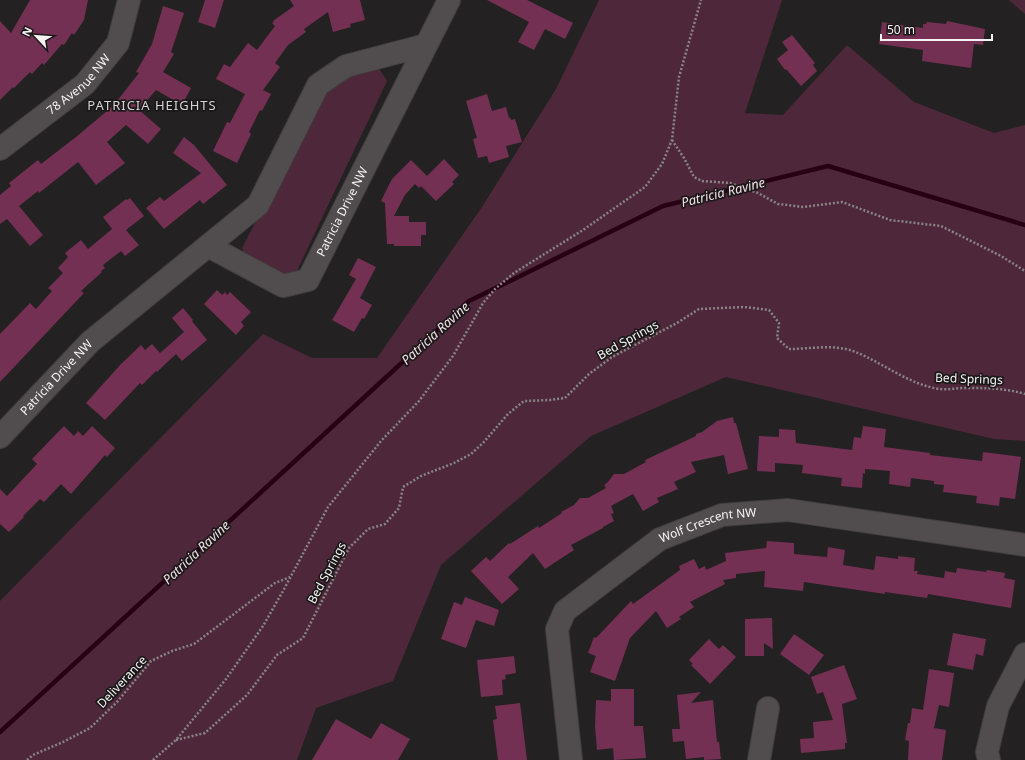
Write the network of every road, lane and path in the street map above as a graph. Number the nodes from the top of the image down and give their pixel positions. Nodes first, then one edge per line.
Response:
1 (129, 0) edge
2 (449, 0) edge
3 (701, 0) edge
4 (426, 46) junction
5 (672, 140) junction
6 (0, 149) edge
7 (208, 246) junction
8 (1025, 271) edge
9 (1025, 394) edge
10 (0, 437) edge
11 (1025, 545) edge
12 (291, 576) junction
13 (1025, 654) edge
14 (768, 708) dead end
15 (176, 740) junction
16 (27, 760) edge
17 (153, 760) edge
18 (570, 760) edge
19 (759, 760) edge
20 (989, 760) edge

1 - 6 street, 78 Avenue NW
2 - 4 street, Patricia Drive NW
3 - 5 path
4 - 7 street, Patricia Drive NW
4 - 7 street, Patricia Drive NW
5 - 8 path
5 - 12 path
7 - 10 street, Patricia Drive NW
9 - 15 path, Bed Springs
11 - 18 street, Wolf Crescent NW
12 - 15 path
12 - 16 path, Deliverance
13 - 20 street
14 - 19 street
15 - 17 path

